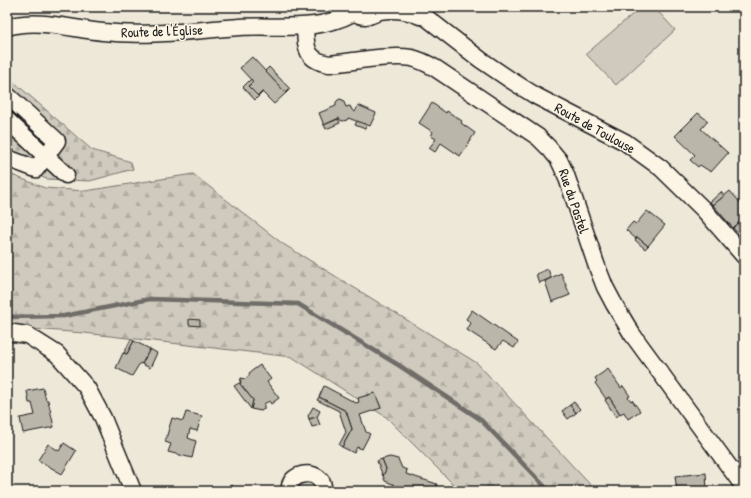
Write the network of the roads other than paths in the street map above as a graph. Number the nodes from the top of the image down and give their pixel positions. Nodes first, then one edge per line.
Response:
1 (410, 7) edge
2 (346, 9) edge
3 (380, 9) edge
4 (428, 20) junction
5 (312, 26) junction
6 (7, 27) edge
7 (7, 95) edge
8 (7, 120) edge
9 (7, 150) edge
10 (46, 156) junction
11 (14, 161) edge
12 (66, 175) dead end
13 (744, 256) edge
14 (7, 332) edge
15 (744, 486) edge
16 (133, 491) edge
17 (290, 491) edge
18 (324, 491) edge

1 - 4 street, Route de Toulouse
2 - 3 street, Route de Toulouse
2 - 5 street, Route de l'Église
3 - 4 street, Route de Toulouse
4 - 13 street, Route de Toulouse
5 - 6 street, Route de l'Église
5 - 15 street, Rue du Pastel
7 - 10 street
8 - 10 street
9 - 11 street
10 - 11 street
10 - 12 street
14 - 16 street
17 - 18 street

